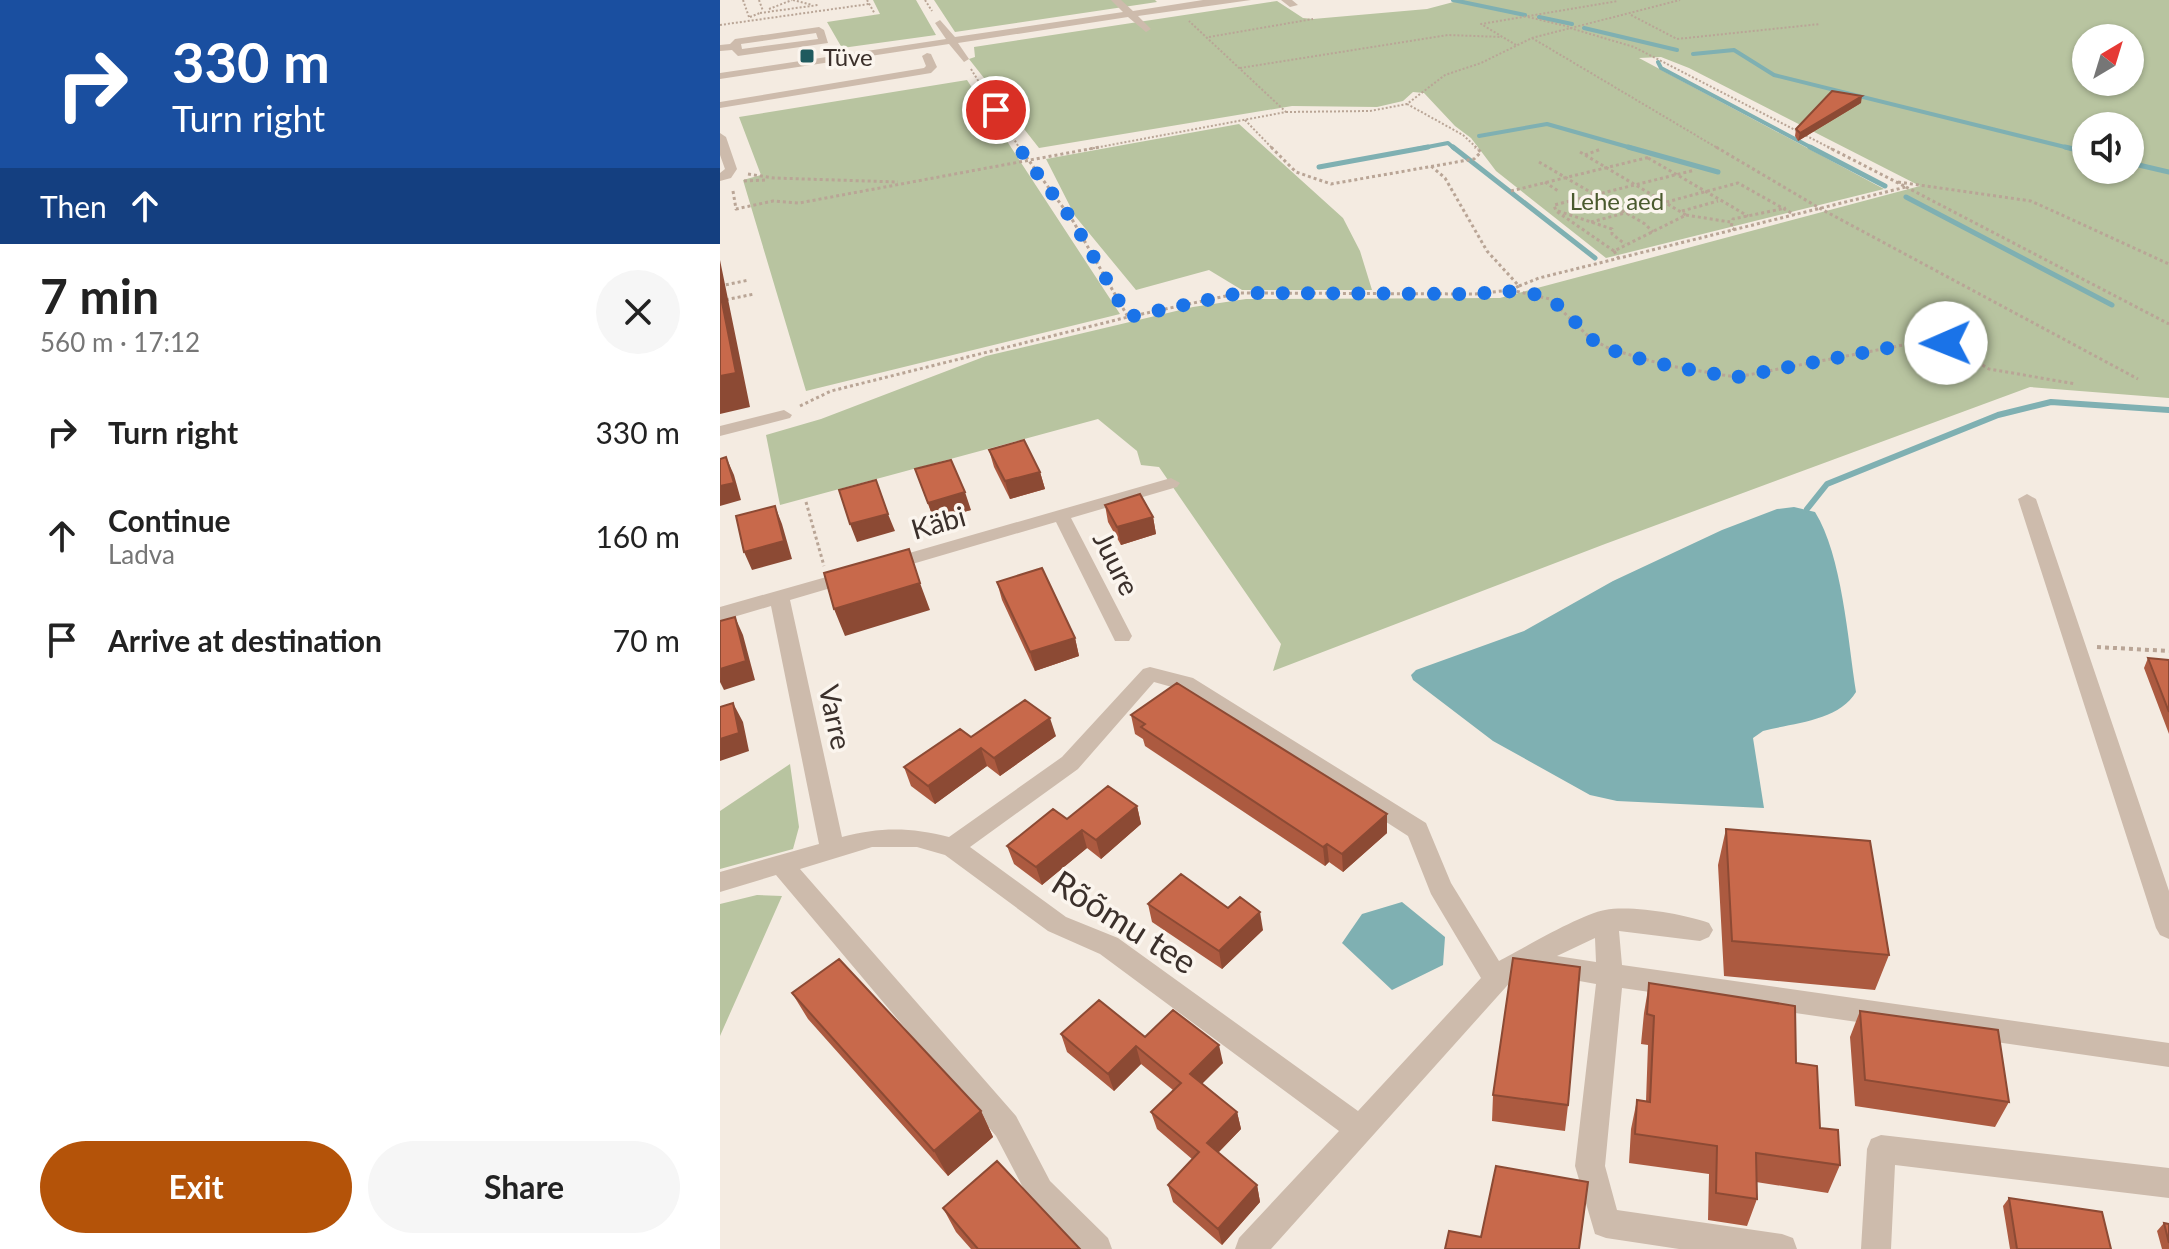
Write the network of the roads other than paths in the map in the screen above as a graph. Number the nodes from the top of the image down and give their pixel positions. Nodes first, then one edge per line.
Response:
1 (1116, 0) edge
2 (1201, 0) edge
3 (1222, 0) edge
4 (1246, 0) edge
5 (1180, 6) junction
6 (1130, 14) junction
7 (940, 23) dead end
8 (1146, 29) dead end
9 (952, 41) junction
10 (736, 46) junction
11 (720, 48) edge
12 (927, 56) dead end
13 (964, 59) road end
14 (720, 76) edge
15 (720, 105) edge
16 (720, 137) edge
17 (726, 179) edge
18 (784, 415) road end
19 (720, 431) edge
20 (1171, 483) dead end
21 (2027, 499) dead end
22 (1061, 515) junction
23 (779, 597) junction
24 (720, 614) edge
25 (1122, 636) dead end
26 (952, 847) junction
27 (832, 849) junction
28 (781, 864) junction
29 (720, 882) edge
30 (1606, 920) junction
31 (2169, 928) edge
32 (1700, 930) dead end
33 (1524, 962) junction
34 (1610, 975) junction
35 (1496, 979) junction
36 (2169, 1055) edge
37 (1360, 1129) junction
38 (2169, 1183) edge
39 (1097, 1249) edge
40 (1250, 1249) edge
41 (1782, 1249) edge
42 (1876, 1249) edge

1 - 6 street
2 - 5 street
3 - 5 street
4 - 5 street
5 - 6 street
6 - 8 street
6 - 9 street
7 - 9 street
9 - 13 street
9 - 14 street
10 - 10 street
10 - 11 street
12 - 15 street
16 - 17 street
18 - 19 street
20 - 22 street, Käbi
21 - 31 street
22 - 23 street, Käbi
22 - 25 street, Juure
23 - 24 street, Käbi
23 - 27 street, Varre
26 - 27 street, Rõõmu tee
26 - 35 street
26 - 37 street, Rõõmu tee
27 - 28 street, Rõõmu tee
28 - 29 street, Rõõmu tee
28 - 39 street
30 - 32 street
30 - 33 street
30 - 34 street
33 - 34 street
33 - 35 street
34 - 36 street
34 - 41 street
35 - 37 street
37 - 40 street
38 - 42 street

